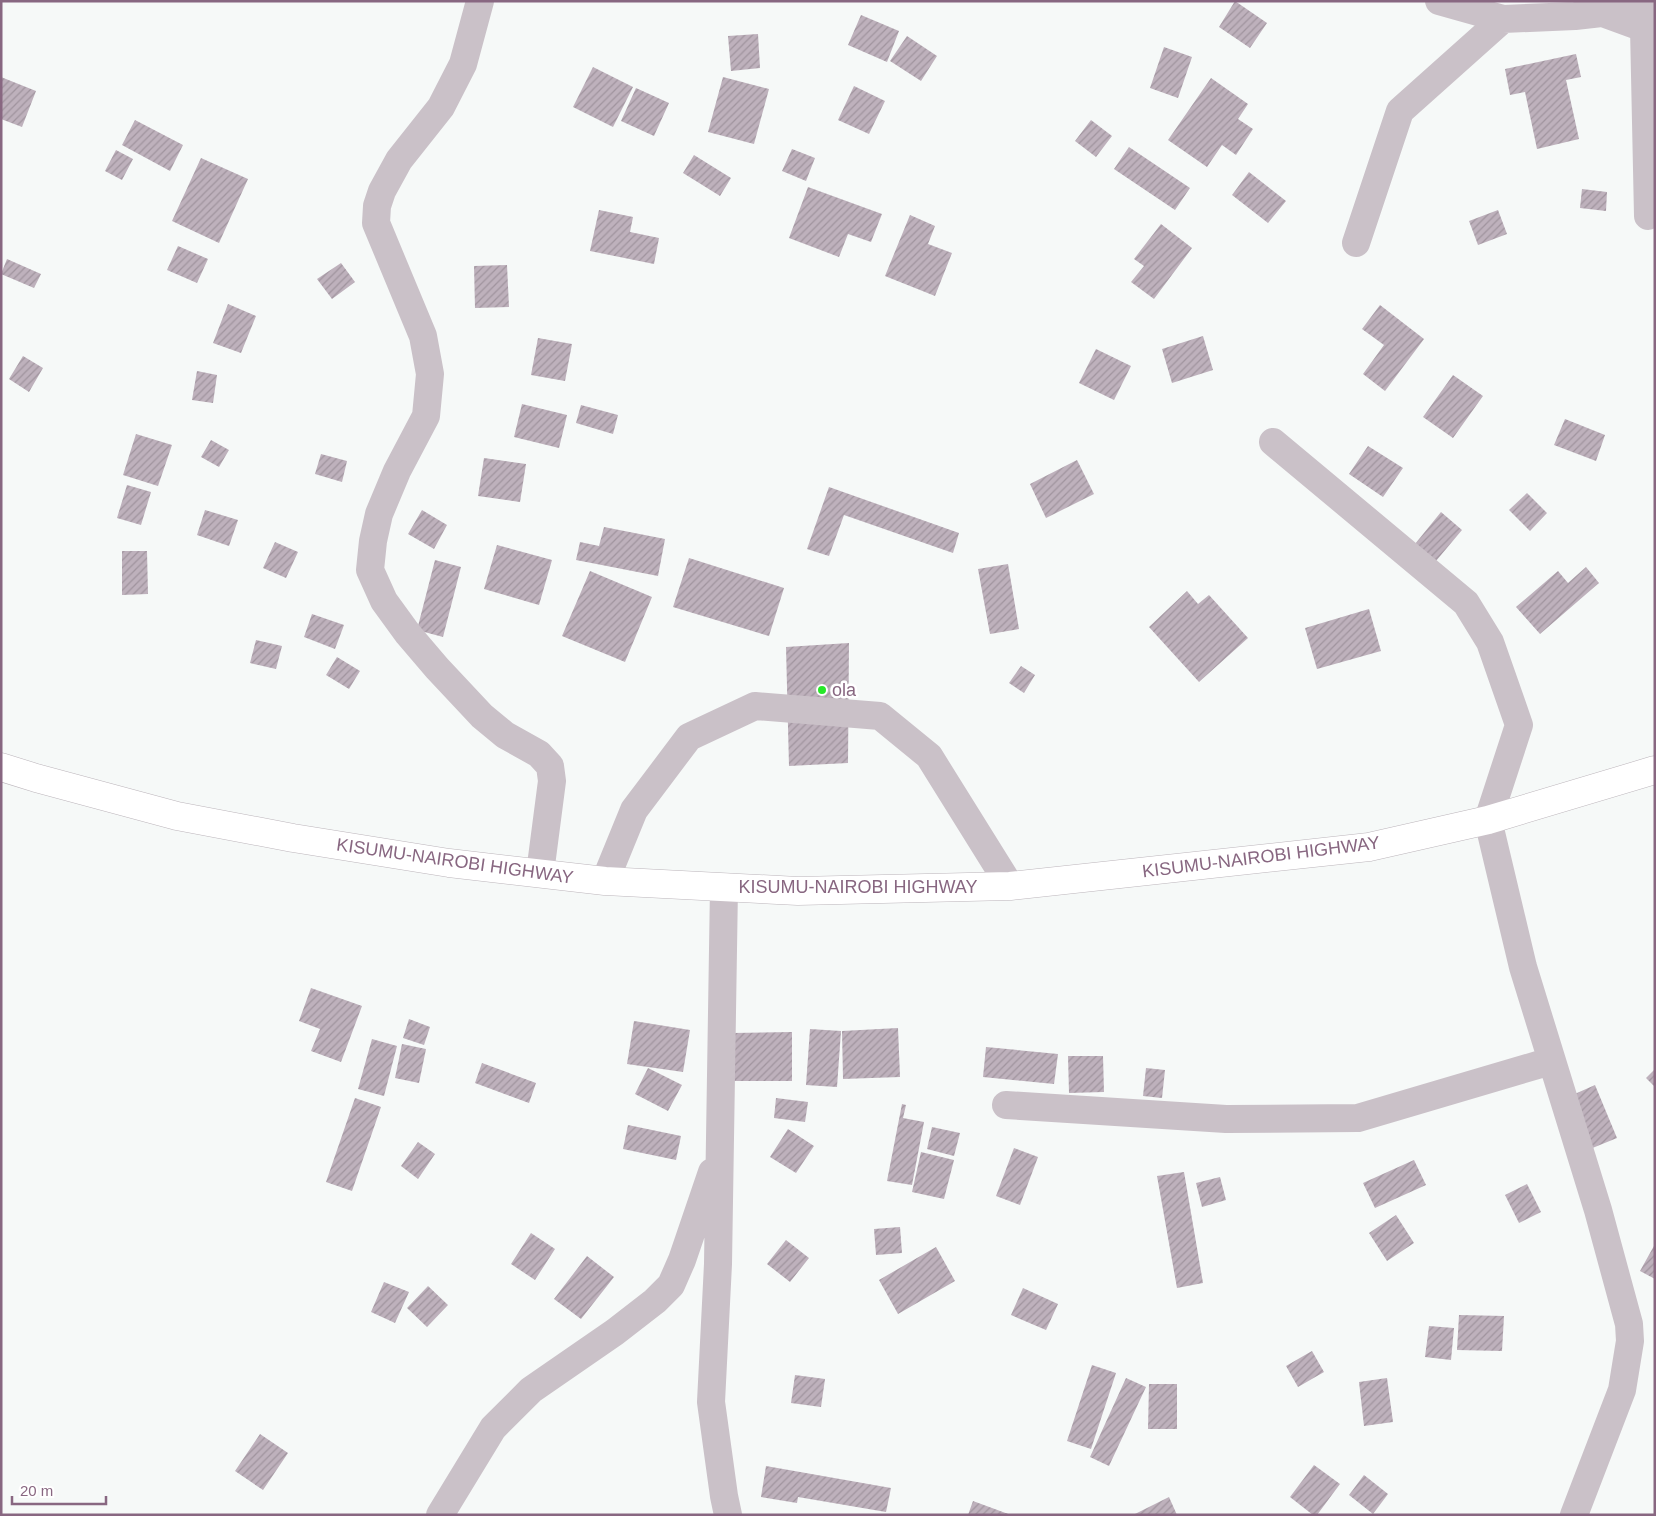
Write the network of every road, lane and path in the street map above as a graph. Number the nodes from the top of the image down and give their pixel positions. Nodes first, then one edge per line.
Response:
1 (480, 1) edge
2 (1440, 1) edge
3 (1646, 5) edge
4 (1598, 7) edge
5 (1503, 19) junction
6 (1648, 216) dead end
7 (1356, 243) dead end
8 (1273, 442) dead end
9 (1, 767) edge
10 (1655, 770) edge
11 (1488, 820) junction
12 (540, 874) junction
13 (605, 881) junction
14 (1010, 886) junction
15 (724, 887) junction
16 (1551, 1061) junction
17 (1006, 1105) dead end
18 (720, 1147) junction
19 (440, 1515) edge
20 (728, 1515) edge
21 (1574, 1515) edge

1 - 12 street
2 - 5 street
3 - 4 street
4 - 5 street
4 - 6 street
5 - 7 street
8 - 11 street
9 - 12 highway, KISUMU-NAIROBI HIGHWAY
10 - 11 highway, KISUMU-NAIROBI HIGHWAY
11 - 14 highway, KISUMU-NAIROBI HIGHWAY
11 - 16 street
12 - 13 highway, KISUMU-NAIROBI HIGHWAY
13 - 14 street
13 - 15 highway, KISUMU-NAIROBI HIGHWAY
14 - 15 highway, KISUMU-NAIROBI HIGHWAY
15 - 18 street
16 - 17 street
16 - 21 street
18 - 19 street
18 - 20 street

